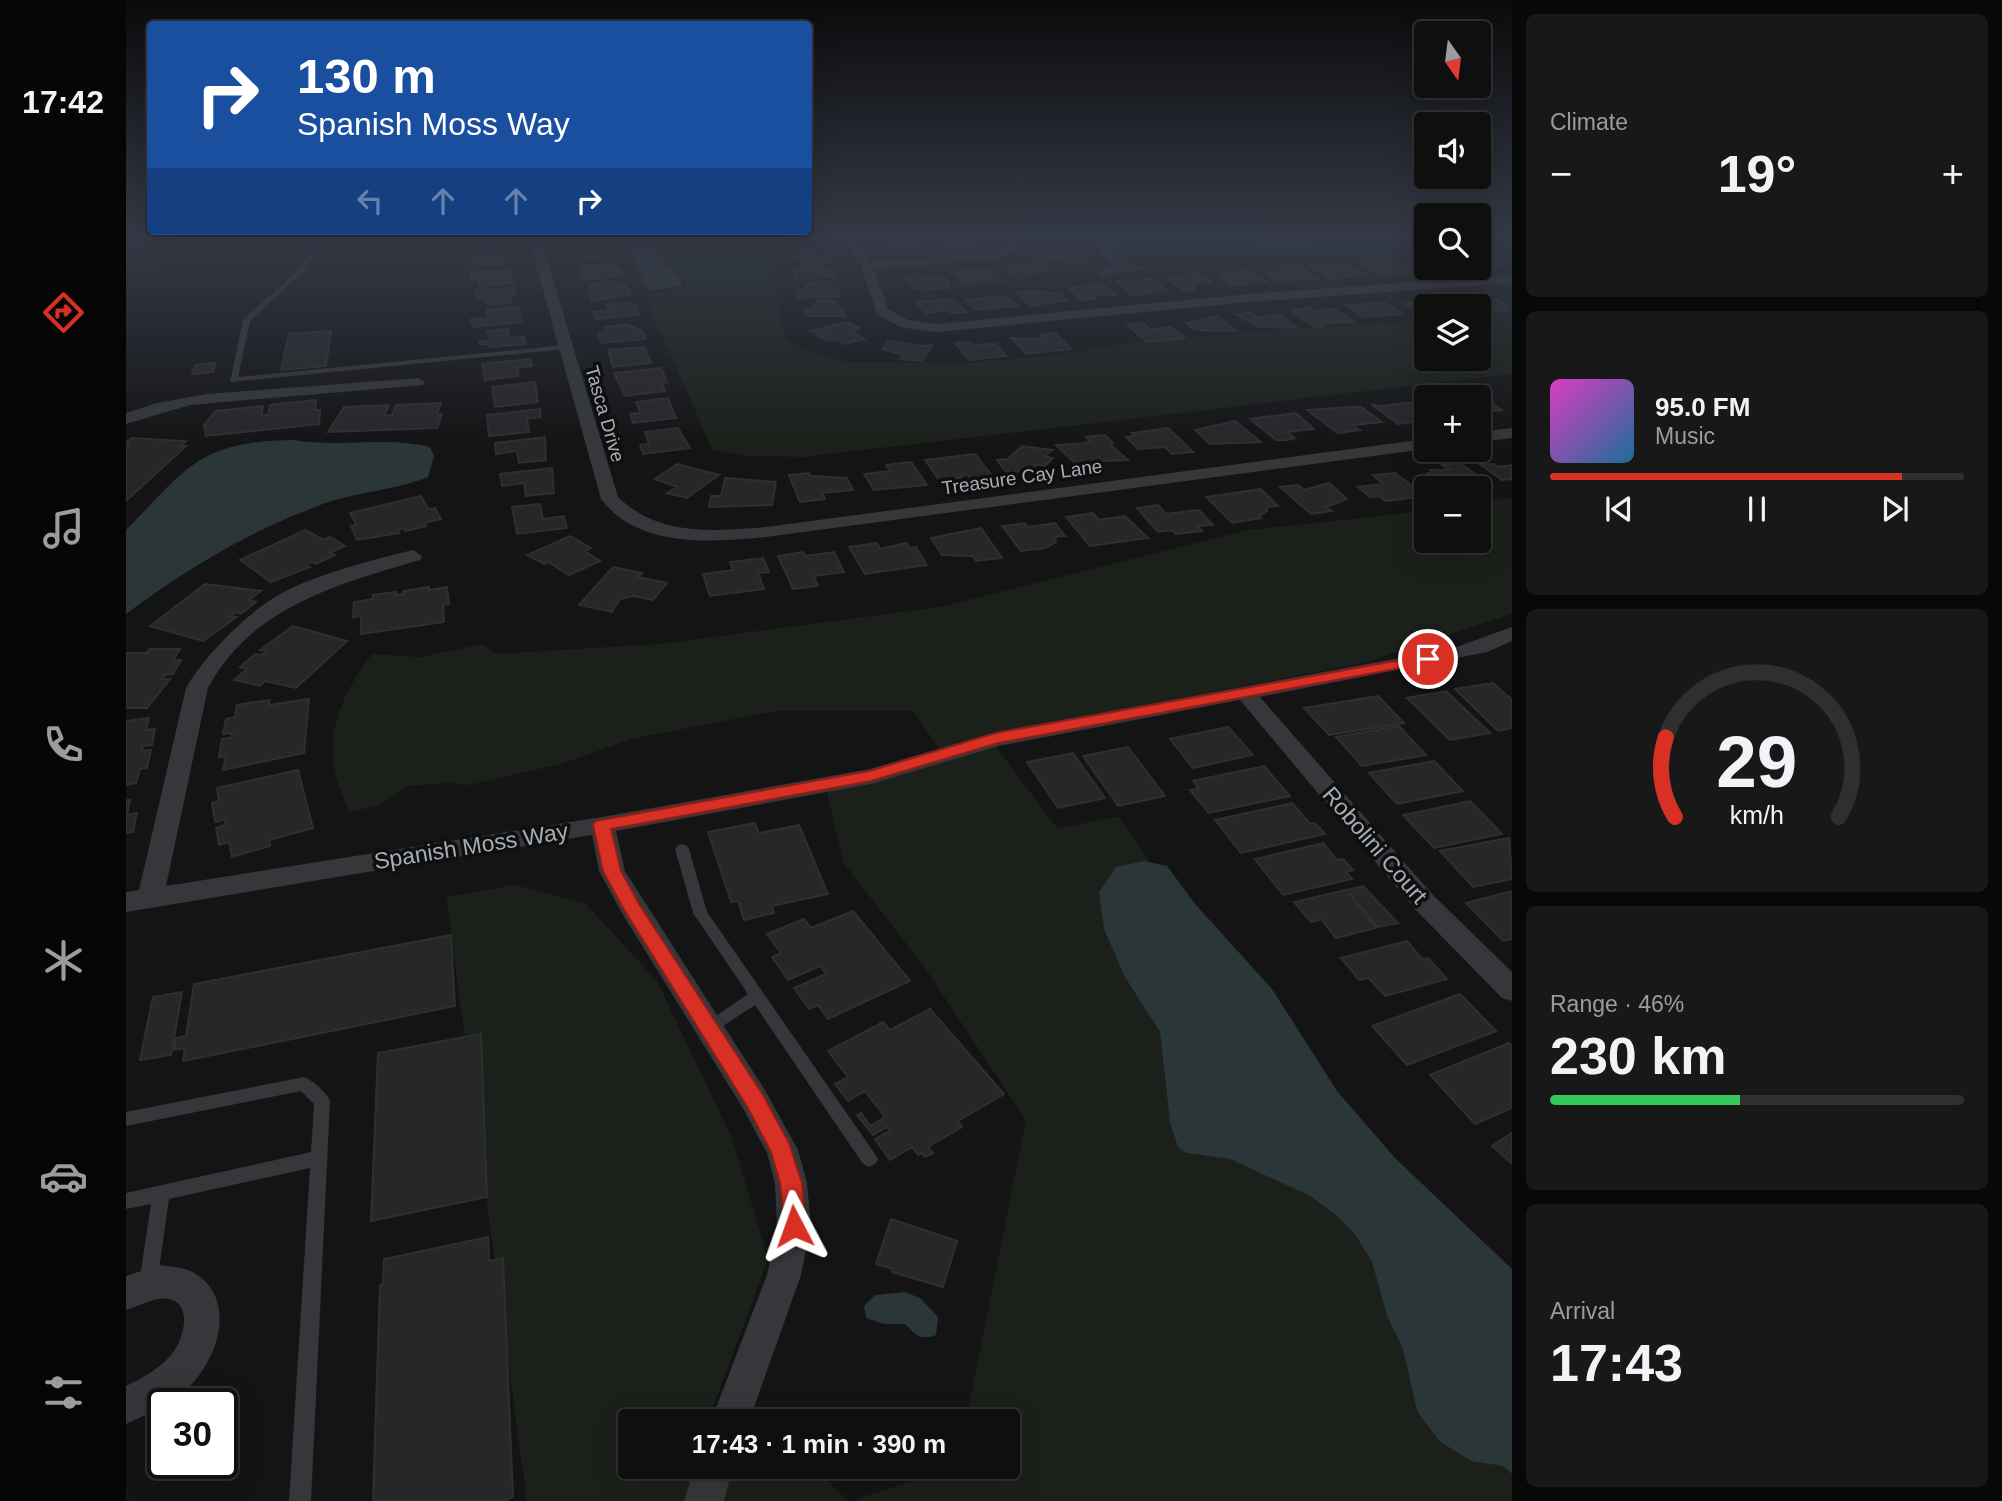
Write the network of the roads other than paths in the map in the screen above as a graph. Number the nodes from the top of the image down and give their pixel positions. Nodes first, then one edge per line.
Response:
1 (262, 306) edge
2 (554, 306) edge
3 (880, 306) edge
4 (1165, 306) edge
5 (566, 347) junction
6 (418, 382) dead end
7 (126, 419) edge
8 (1512, 432) edge
9 (1491, 435) edge
10 (1414, 446) edge
11 (627, 516) joint
12 (413, 556) dead end
13 (1512, 633) edge
14 (1245, 693) junction
15 (602, 825) junction
16 (682, 849) dead end
17 (150, 898) junction
18 (126, 902) edge
19 (1512, 990) edge
20 (757, 996) junction
21 (709, 1028) junction
22 (126, 1119) edge
23 (319, 1158) junction
24 (869, 1159) dead end
25 (161, 1194) junction
26 (126, 1201) edge
27 (137, 1289) edge
28 (126, 1405) edge
29 (734, 1409) edge
30 (710, 1479) edge
31 (300, 1501) edge
32 (704, 1501) edge

1 - 5 lane
2 - 5 street, Tasca Drive
3 - 4 street
5 - 11 street, Tasca Drive
6 - 7 street
8 - 9 street
10 - 11 street, Treasure Cay Lane
12 - 17 street
13 - 14 street, Spanish Moss Way
14 - 15 street, Spanish Moss Way
14 - 19 street, Robolini Court
15 - 17 street, Spanish Moss Way
15 - 21 street
16 - 20 lane
17 - 18 street, Spanish Moss Way
20 - 21 lane
20 - 24 lane
21 - 29 street
22 - 23 lane
23 - 25 lane
23 - 31 lane
25 - 26 lane
25 - 27 lane
27 - 28 street
30 - 32 street

